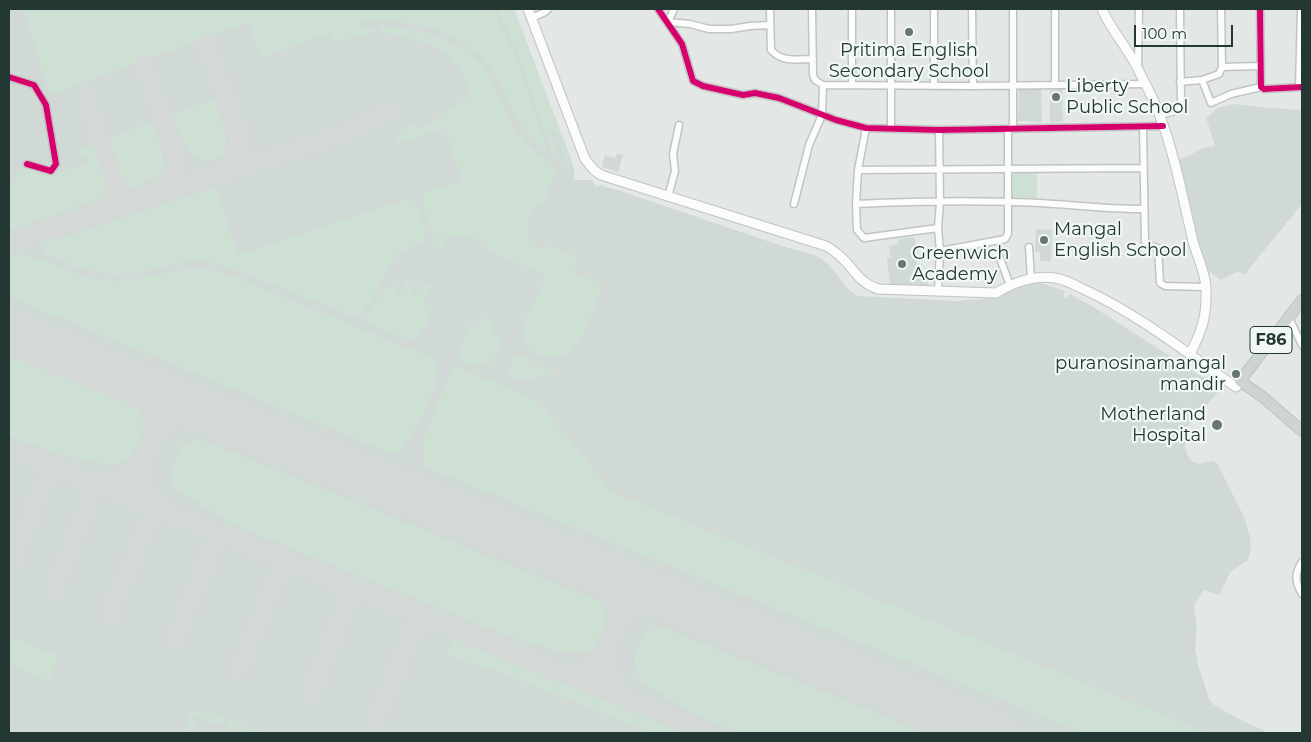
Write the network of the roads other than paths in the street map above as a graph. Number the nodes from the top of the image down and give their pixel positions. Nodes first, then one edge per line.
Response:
1 (528, 9) edge
2 (548, 9) edge
3 (658, 9) edge
4 (674, 9) edge
5 (770, 9) edge
6 (812, 9) edge
7 (852, 9) edge
8 (891, 9) edge
9 (934, 9) edge
10 (972, 9) edge
11 (1013, 9) edge
12 (1055, 9) edge
13 (1102, 9) edge
14 (1139, 9) edge
15 (1180, 9) edge
16 (1221, 9) edge
17 (1260, 9) edge
18 (1301, 9) edge
19 (532, 18) junction
20 (668, 22) junction
21 (770, 25) junction
22 (813, 59) junction
23 (1260, 66) junction
24 (1222, 67) junction
25 (1138, 69) junction
26 (9, 78) edge
27 (1202, 80) junction
28 (1180, 82) junction
29 (1145, 84) junction
30 (852, 85) junction
31 (1014, 85) junction
32 (1055, 85) junction
33 (823, 86) junction
34 (891, 86) junction
35 (934, 86) junction
36 (973, 86) junction
37 (1261, 86) junction
38 (1301, 87) edge
39 (822, 115) junction
40 (1160, 115) junction
41 (679, 125) dead end
42 (1163, 126) junction
43 (1143, 127) junction
44 (866, 128) junction
45 (891, 129) junction
46 (1011, 129) junction
47 (939, 130) junction
48 (28, 164) dead end
49 (1007, 168) junction
50 (1143, 168) junction
51 (940, 169) junction
52 (858, 170) junction
53 (668, 197) junction
54 (940, 202) junction
55 (1009, 202) junction
56 (794, 204) dead end
57 (856, 204) junction
58 (1143, 209) junction
59 (938, 228) junction
60 (1029, 248) dead end
61 (940, 251) junction
62 (999, 256) dead end
63 (1031, 278) junction
64 (1010, 285) junction
65 (1206, 286) junction
66 (938, 291) junction
67 (1302, 300) edge
68 (1289, 318) junction
69 (1302, 345) edge
70 (1190, 354) junction
71 (1240, 381) junction
72 (1302, 431) edge
73 (1302, 562) edge
74 (1302, 594) edge

1 - 19 main road
2 - 19 street
3 - 20 street
4 - 20 street
5 - 21 street
6 - 22 street
7 - 30 street
8 - 34 street
9 - 35 street
10 - 36 street
11 - 31 street
12 - 32 street
13 - 25 main road
14 - 25 street
15 - 28 street
16 - 24 street
17 - 23 street
18 - 38 street
19 - 53 main road
20 - 21 street
20 - 39 street
21 - 22 street
22 - 33 street
23 - 24 street
23 - 37 street
24 - 27 street
25 - 29 main road
26 - 48 street
27 - 28 street
27 - 37 street
28 - 40 street
29 - 32 street
29 - 40 main road
30 - 33 street
30 - 34 street
31 - 32 street
31 - 36 street
31 - 46 street
33 - 39 street
34 - 35 street
34 - 45 street
35 - 36 street
37 - 38 street
39 - 44 street
39 - 56 street
40 - 42 main road
41 - 53 street
42 - 43 street
42 - 65 main road
43 - 46 street
43 - 50 street
44 - 45 street
44 - 52 street
45 - 47 street
46 - 47 street
46 - 49 street
47 - 51 street
49 - 50 street
49 - 51 street
49 - 55 street
50 - 58 street
51 - 52 street
51 - 54 street
52 - 57 street
53 - 66 main road
54 - 55 street
54 - 57 street
54 - 59 street
55 - 58 street
55 - 61 street
57 - 59 street
58 - 65 street
59 - 61 street
60 - 63 street
61 - 66 street
62 - 64 street
63 - 64 main road
63 - 70 main road
64 - 66 main road
65 - 70 main road
67 - 68 main road, F86
68 - 69 street
68 - 71 main road, F86
70 - 71 main road
71 - 72 main road
73 - 74 street

